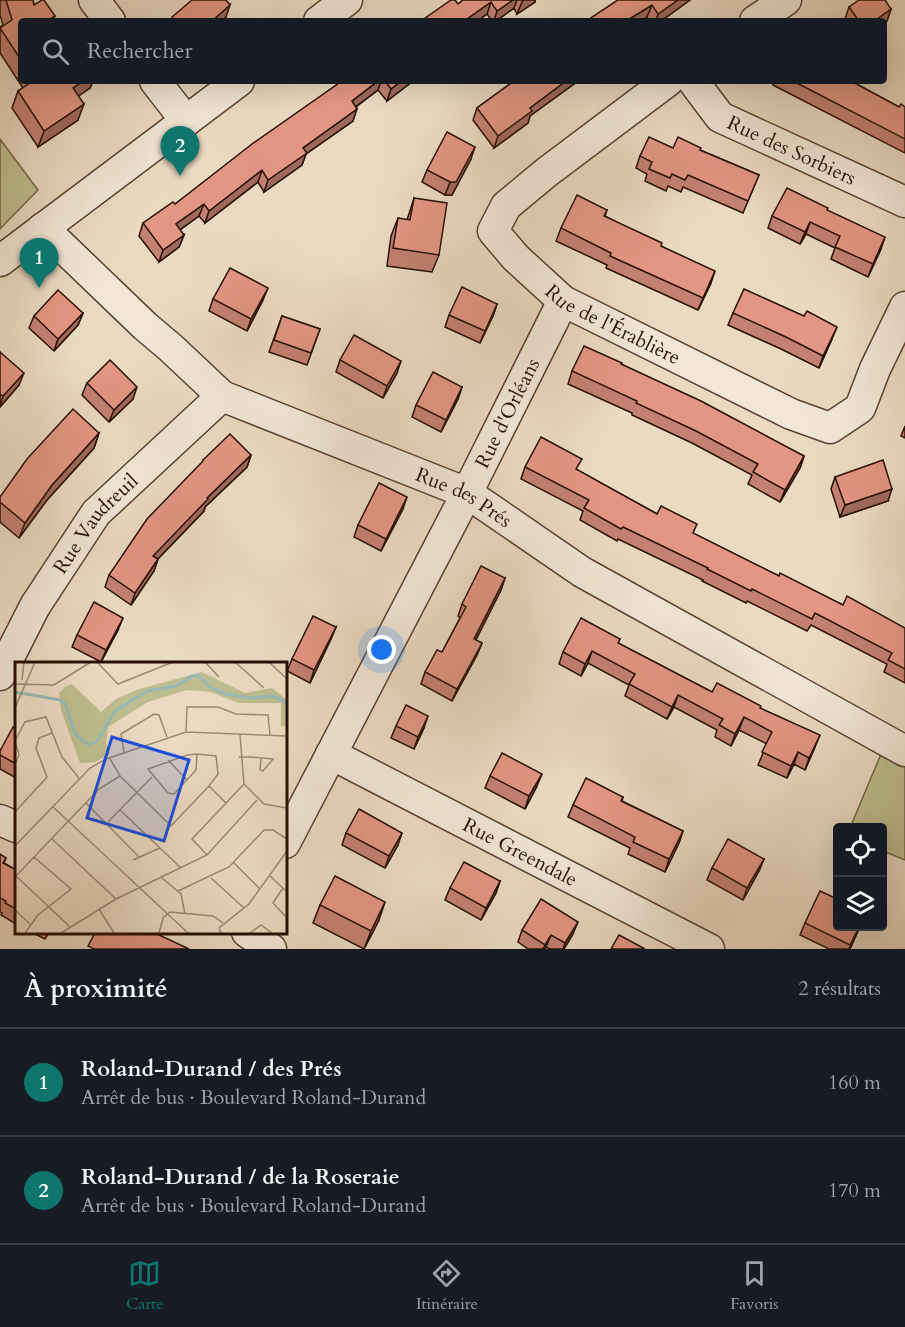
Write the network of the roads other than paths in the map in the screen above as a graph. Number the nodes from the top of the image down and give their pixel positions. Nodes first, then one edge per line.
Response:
1 (94, 0) edge
2 (347, 0) edge
3 (786, 0) edge
4 (108, 18) edge
5 (323, 18) edge
6 (759, 18) edge
7 (157, 84) edge
8 (235, 84) edge
9 (664, 84) edge
10 (695, 84) edge
11 (186, 121) junction
12 (905, 202) edge
13 (43, 228) junction
14 (0, 261) edge
15 (563, 301) junction
16 (905, 308) edge
17 (222, 396) junction
18 (467, 493) junction
19 (0, 675) edge
20 (905, 751) edge
21 (331, 754) junction
22 (0, 820) edge
23 (15, 827) edge
24 (286, 841) edge
25 (248, 934) edge
26 (271, 949) edge
27 (709, 949) edge

1 - 4 street
2 - 5 street
3 - 6 street
7 - 11 street
8 - 11 street
9 - 15 street, Rue de l'Érablière
10 - 12 street, Rue des Sorbiers
11 - 13 street
13 - 14 street
13 - 17 street, Rue des Prés
15 - 16 street, Rue de l'Érablière
15 - 18 street, Rue d'Orléans
17 - 18 street, Rue des Prés
17 - 19 street, Rue Vaudreuil
18 - 20 street, Rue des Prés
18 - 21 street, Rue d'Orléans
21 - 24 street, Rue d'Orléans
21 - 27 street, Rue Greendale
22 - 23 street
25 - 26 street

